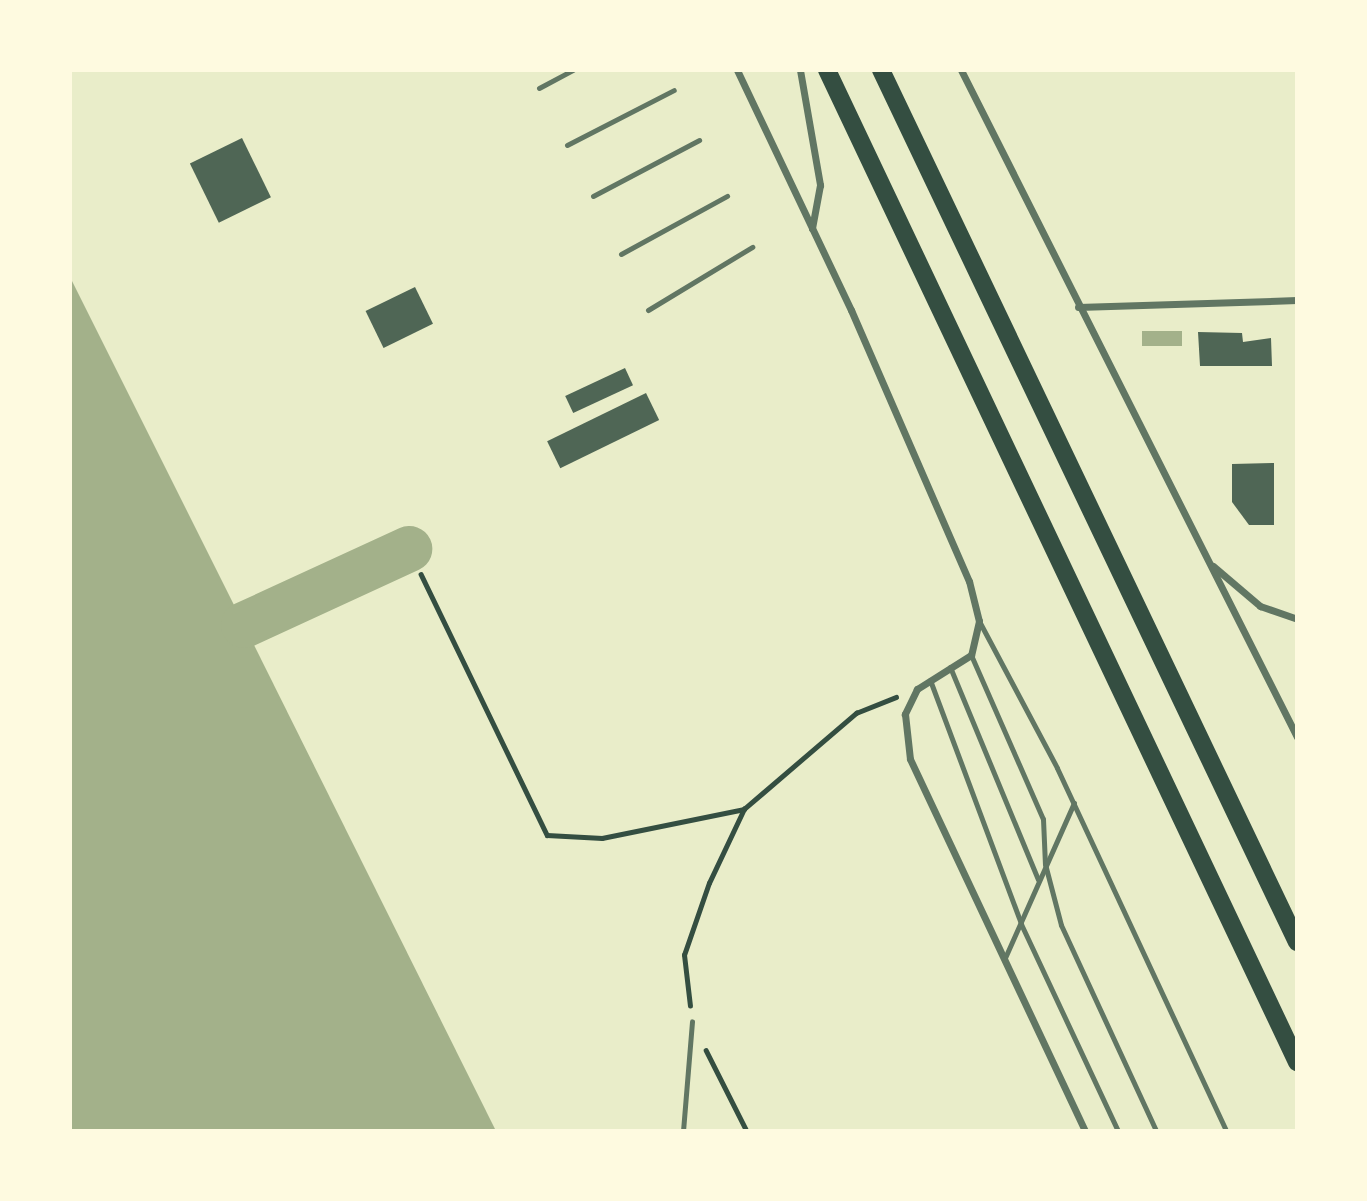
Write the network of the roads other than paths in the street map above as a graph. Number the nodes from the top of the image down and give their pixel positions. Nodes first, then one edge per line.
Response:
1 (573, 70) edge
2 (737, 70) edge
3 (800, 70) edge
4 (827, 70) edge
5 (881, 70) edge
6 (961, 70) edge
7 (539, 88) dead end
8 (674, 90) dead end
9 (699, 140) dead end
10 (567, 145) dead end
11 (593, 196) dead end
12 (727, 197) dead end
13 (812, 228) junction
14 (752, 247) dead end
15 (621, 254) dead end
16 (1297, 300) edge
17 (1078, 307) junction
18 (648, 310) dead end
19 (1210, 563) junction
20 (1297, 619) edge
21 (979, 621) junction
22 (971, 655) junction
23 (950, 667) junction
24 (930, 680) junction
25 (1297, 737) edge
26 (1074, 803) junction
27 (1045, 864) junction
28 (1038, 880) junction
29 (1021, 924) junction
30 (1297, 942) edge
31 (1004, 960) junction
32 (692, 1021) road end
33 (1297, 1062) edge
34 (683, 1131) edge
35 (1085, 1131) edge
36 (1118, 1131) edge
37 (1156, 1131) edge
38 (1226, 1131) edge

1 - 7 lane
2 - 13 street
3 - 13 street
4 - 33 main road
5 - 30 main road
6 - 17 street
8 - 10 lane
9 - 11 lane
12 - 15 lane
13 - 21 street
14 - 18 lane
16 - 17 street
17 - 19 street
19 - 20 street
19 - 25 street
21 - 22 street
21 - 26 lane
22 - 23 street
22 - 27 lane
23 - 24 street
23 - 28 lane
24 - 29 lane
24 - 31 street
26 - 27 lane
26 - 38 lane
27 - 28 lane
27 - 37 lane
28 - 29 lane
29 - 31 lane
29 - 36 lane
31 - 35 street
32 - 34 lane

